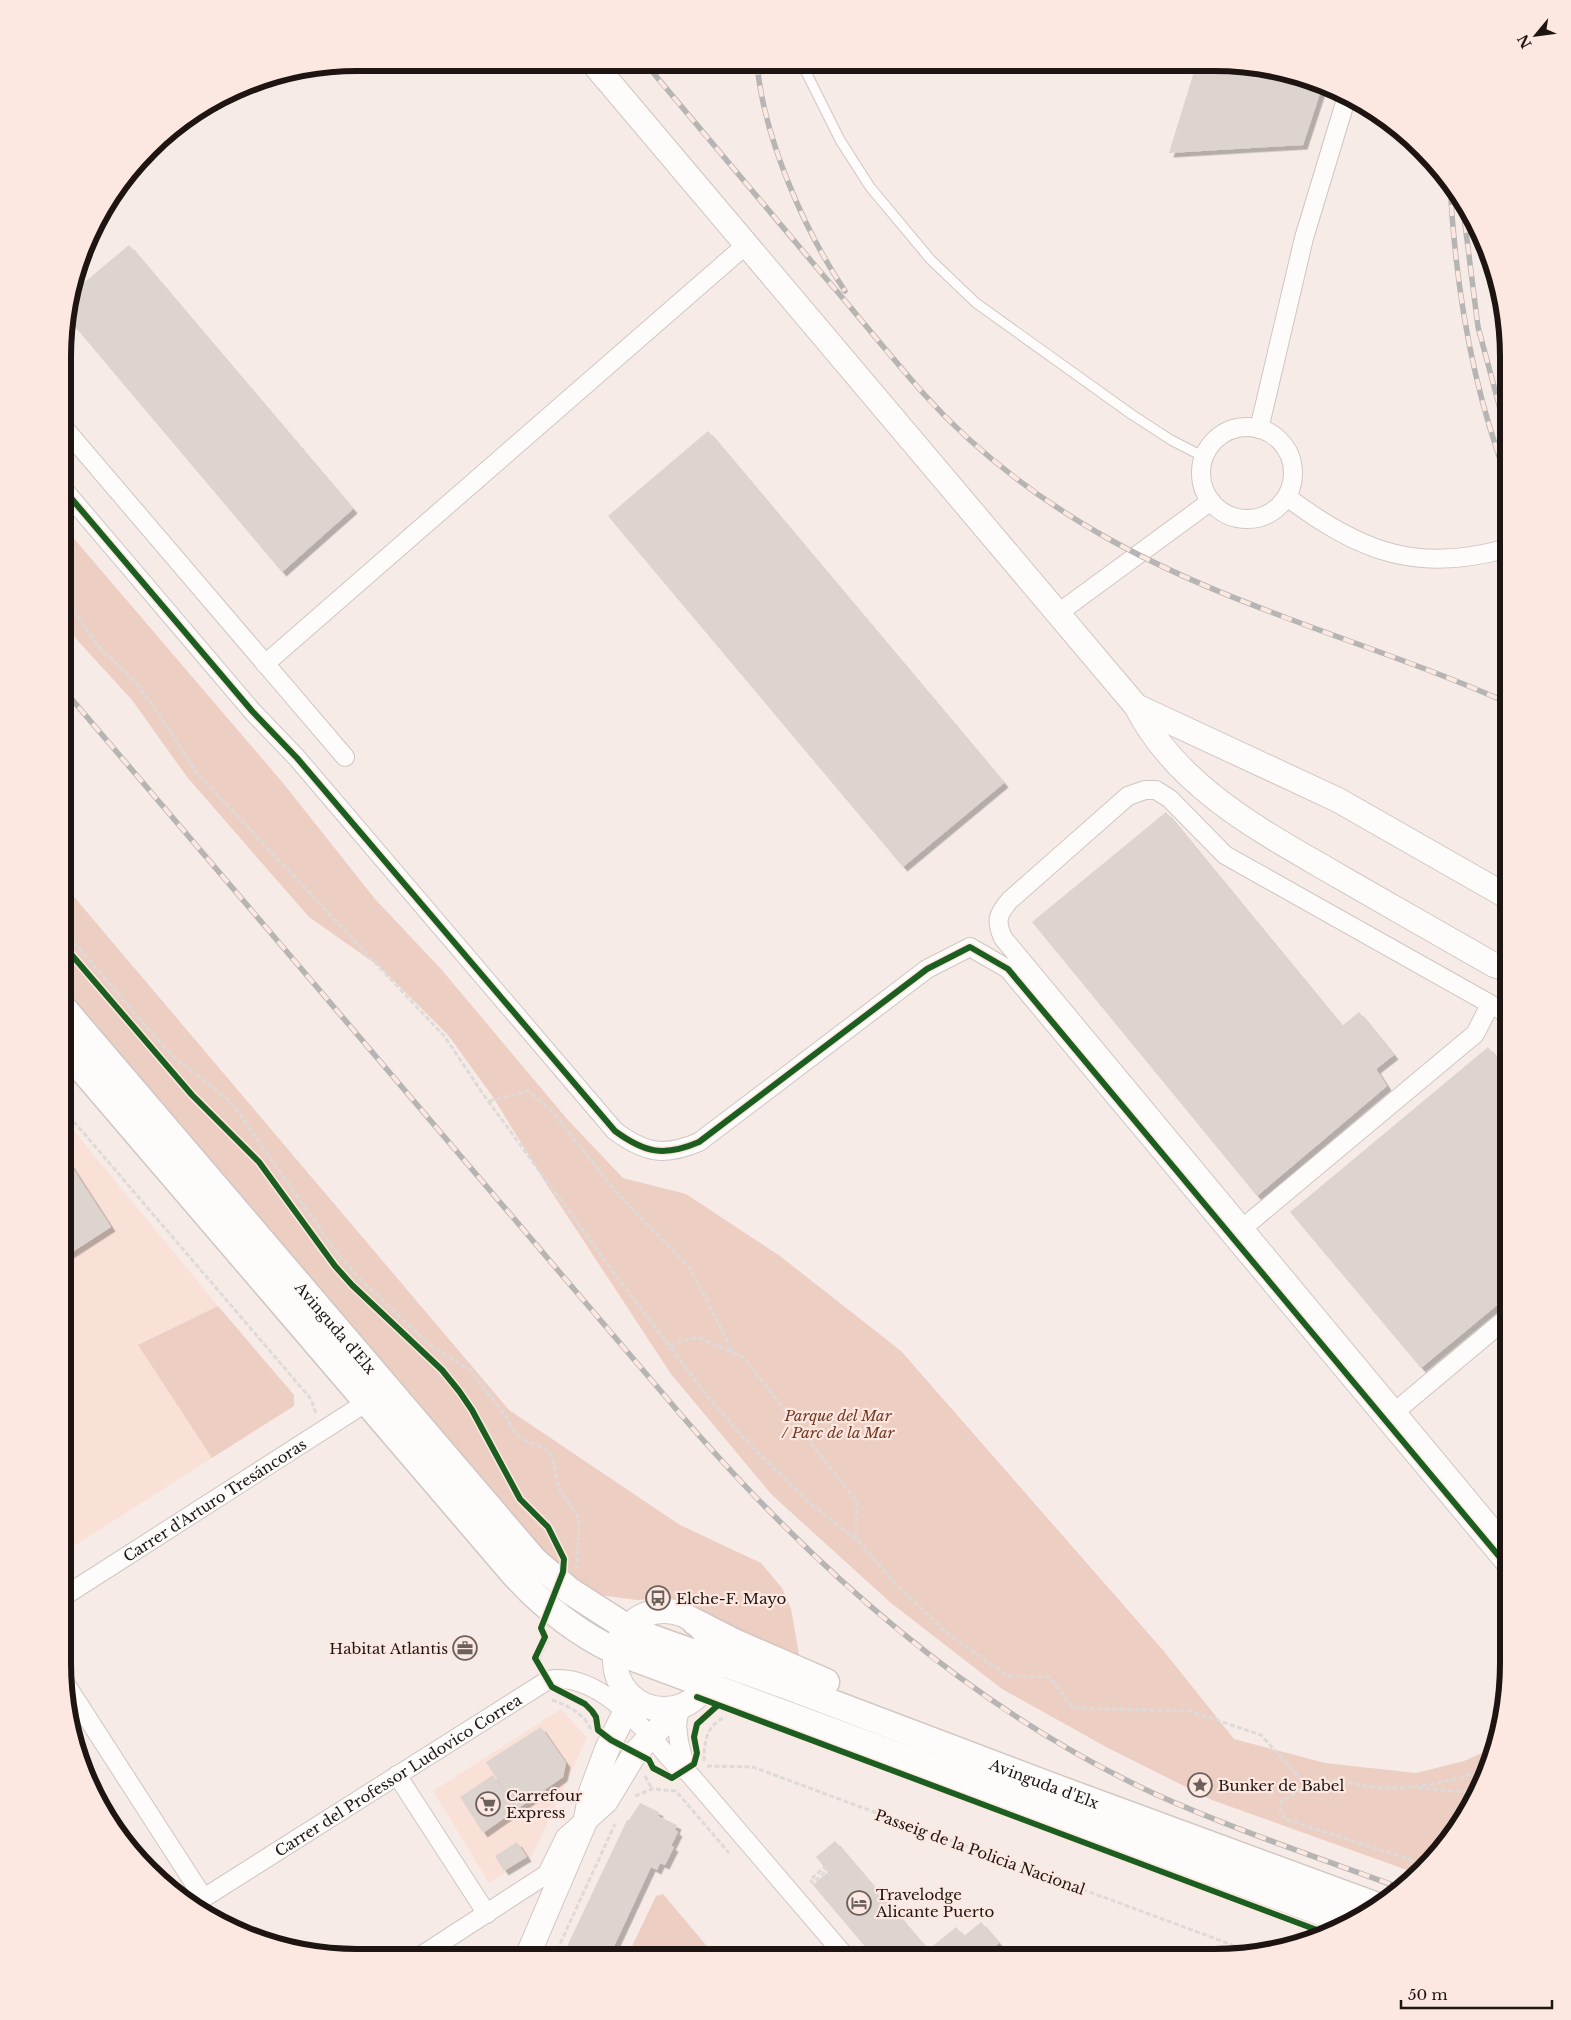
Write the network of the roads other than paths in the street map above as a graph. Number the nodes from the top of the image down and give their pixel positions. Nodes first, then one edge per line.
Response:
1 (600, 71) edge
2 (806, 71) edge
3 (1345, 104) edge
4 (747, 244) junction
5 (1259, 429) junction
6 (71, 436) edge
7 (1204, 458) junction
8 (1287, 497) junction
9 (71, 498) edge
10 (1211, 501) junction
11 (1500, 550) edge
12 (1057, 614) junction
13 (265, 664) junction
14 (1136, 706) junction
15 (344, 757) dead end
16 (1500, 892) edge
17 (1500, 967) edge
18 (1490, 1005) junction
19 (1500, 1010) edge
20 (71, 1017) edge
21 (71, 1056) edge
22 (1244, 1227) junction
23 (1500, 1324) edge
24 (367, 1402) junction
25 (1397, 1410) junction
26 (1500, 1536) edge
27 (1500, 1557) edge
28 (71, 1591) edge
29 (695, 1622) junction
30 (626, 1627) junction
31 (615, 1651) junction
32 (713, 1660) junction
33 (707, 1685) junction
34 (74, 1697) edge
35 (622, 1702) junction
36 (680, 1707) junction
37 (650, 1736) junction
38 (686, 1770) junction
39 (397, 1775) junction
40 (1051, 1786) junction
41 (586, 1819) junction
42 (195, 1899) edge
43 (198, 1901) edge
44 (1369, 1903) edge
45 (487, 1914) junction
46 (1340, 1919) edge
47 (432, 1949) edge
48 (530, 1949) edge
49 (839, 1949) edge

1 - 4 street
2 - 7 lane
3 - 5 street
4 - 12 street
4 - 13 street
5 - 7 street
5 - 8 street
6 - 13 street
7 - 10 street
8 - 10 street
8 - 11 street
9 - 27 street
10 - 12 street
12 - 14 street
13 - 15 street
14 - 16 street
14 - 17 street
18 - 19 street
18 - 22 street
18 - 22 street
20 - 30 main road, Avinguda d'Elx
21 - 24 main road, Avinguda d'Elx
22 - 25 street
23 - 25 street
24 - 28 street, Carrer d'Arturo Tresáncoras
24 - 31 main road, Avinguda d'Elx
25 - 26 street
29 - 30 street
29 - 32 street
29 - 40 main road
30 - 31 street
30 - 32 main road, Avinguda d'Elx
31 - 33 main road, Avinguda d'Elx
31 - 35 street
32 - 33 street
32 - 40 main road, Avinguda d'Elx
33 - 36 street
33 - 46 main road, Avinguda d'Elx
34 - 42 street
35 - 36 street
35 - 37 street
35 - 39 street, Carrer del Professor Ludovico Correa
35 - 41 street
36 - 37 street
36 - 38 street
37 - 38 street
37 - 41 street
38 - 49 street
39 - 43 street, Carrer del Professor Ludovico Correa
39 - 45 street
40 - 44 main road, Avinguda d'Elx
41 - 45 street
41 - 48 street
45 - 47 street

